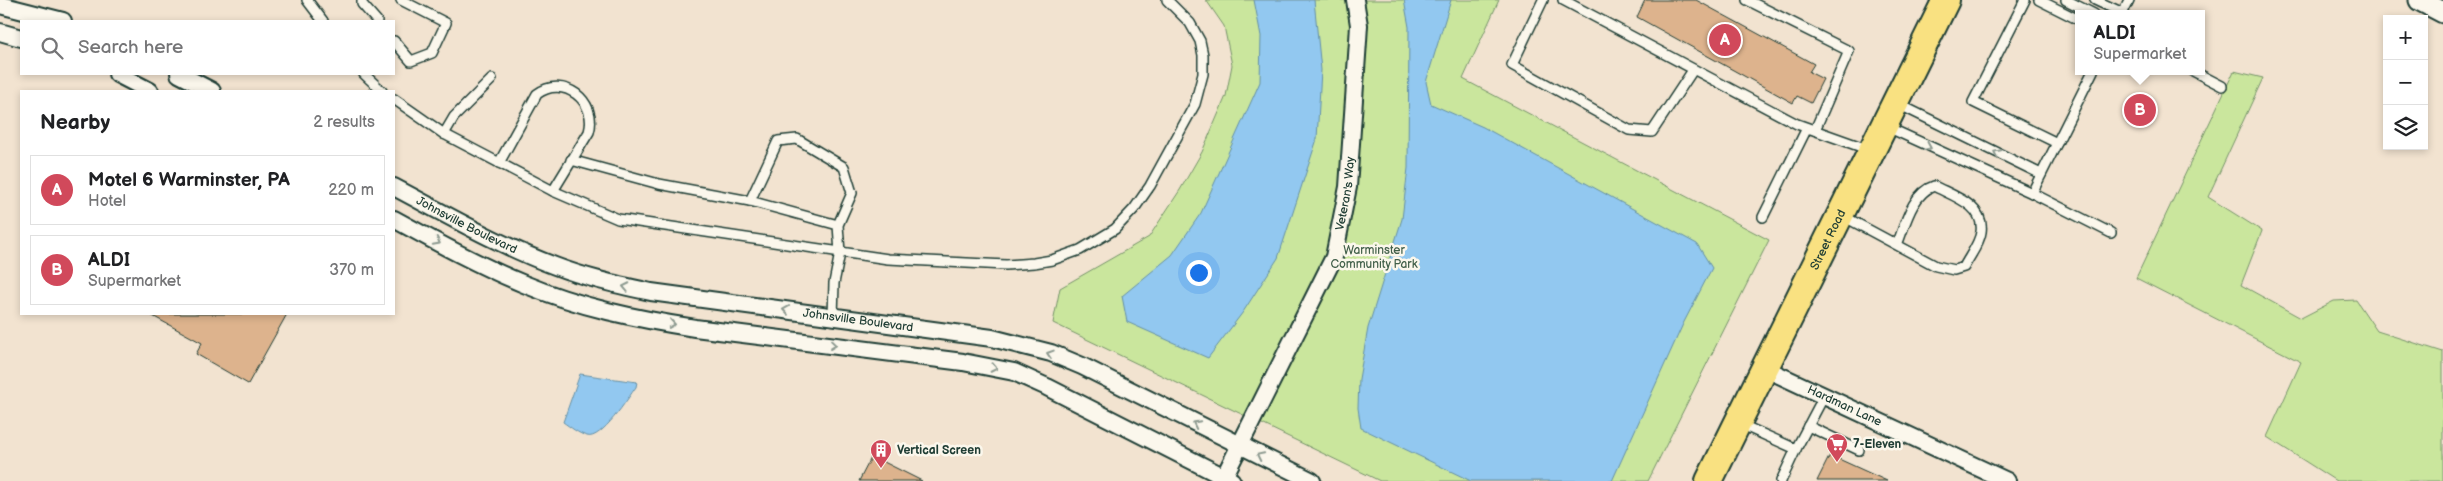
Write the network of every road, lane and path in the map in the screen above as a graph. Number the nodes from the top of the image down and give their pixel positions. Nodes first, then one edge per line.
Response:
1 (307, 0) edge
2 (362, 0) edge
3 (401, 0) edge
4 (1167, 0) edge
5 (1355, 0) edge
6 (1543, 0) edge
7 (1563, 0) edge
8 (1747, 0) edge
9 (1946, 0) edge
10 (2025, 0) edge
11 (2039, 0) edge
12 (2066, 0) edge
13 (2095, 0) edge
14 (2420, 0) edge
15 (0, 5) edge
16 (2086, 10) edge
17 (2114, 10) edge
18 (2443, 12) edge
19 (2075, 18) edge
20 (59, 20) edge
21 (322, 20) edge
22 (376, 20) edge
23 (0, 32) edge
24 (20, 38) edge
25 (395, 43) edge
26 (1693, 70) junction
27 (119, 75) edge
28 (181, 75) edge
29 (365, 75) edge
30 (2091, 75) edge
31 (2201, 75) edge
32 (492, 79) dead end
33 (2222, 86) dead end
34 (148, 90) edge
35 (210, 90) edge
36 (381, 90) edge
37 (395, 100) edge
38 (1890, 114) junction
39 (1811, 129) junction
40 (444, 134) junction
41 (2057, 143) junction
42 (1872, 151) junction
43 (571, 160) junction
44 (500, 162) junction
45 (2041, 174) junction
46 (395, 188) edge
47 (553, 190) junction
48 (2032, 193) junction
49 (750, 201) junction
50 (1840, 215) junction
51 (1763, 217) dead end
52 (395, 220) edge
53 (838, 225) junction
54 (2111, 233) dead end
55 (1897, 245) junction
56 (840, 253) junction
57 (833, 317) junction
58 (1764, 368) junction
59 (1824, 396) junction
60 (1738, 423) junction
61 (1808, 426) junction
62 (1240, 446) junction
63 (1796, 449) junction
64 (1859, 450) dead end
65 (1226, 480) edge
66 (1712, 480) edge
67 (1312, 481) edge
68 (1781, 481) edge
69 (2007, 481) edge

1 - 21 lane
2 - 22 lane
3 - 25 lane
4 - 56 lane
5 - 62 street, Veteran's Way
6 - 26 lane
7 - 26 lane
8 - 39 lane
9 - 38 main road, Street Road
10 - 41 lane
11 - 19 lane
12 - 16 lane
13 - 17 lane
14 - 18 street
15 - 20 street
23 - 24 street
26 - 39 lane
27 - 34 street
28 - 35 street
29 - 36 lane
30 - 41 lane
31 - 33 lane
32 - 40 lane
37 - 40 lane
38 - 42 main road, Street Road
45 -> 38 lane
38 -> 48 lane
39 - 42 lane
39 - 51 lane
40 - 44 lane
41 - 45 lane
42 - 50 main road, Street Road
43 - 44 lane
43 - 47 lane
43 - 49 lane
44 - 47 lane
45 - 48 lane
57 -> 46 street, Johnsville Boulevard
47 - 56 lane
48 - 54 lane
49 - 53 lane
49 - 53 lane
50 - 55 lane
50 - 58 main road, Street Road
52 -> 65 street
53 - 56 lane
55 - 55 lane
56 - 57 lane
62 -> 57 street, Johnsville Boulevard
58 - 59 street, Hardman Lane
58 - 60 main road, Street Road
59 - 61 lane
59 - 69 street, Hardman Lane
60 - 63 lane
60 - 66 main road, Street Road
61 - 63 lane
61 - 64 lane
62 - 65 street, Veteran's Way
67 -> 62 street, Johnsville Boulevard
63 - 68 lane

